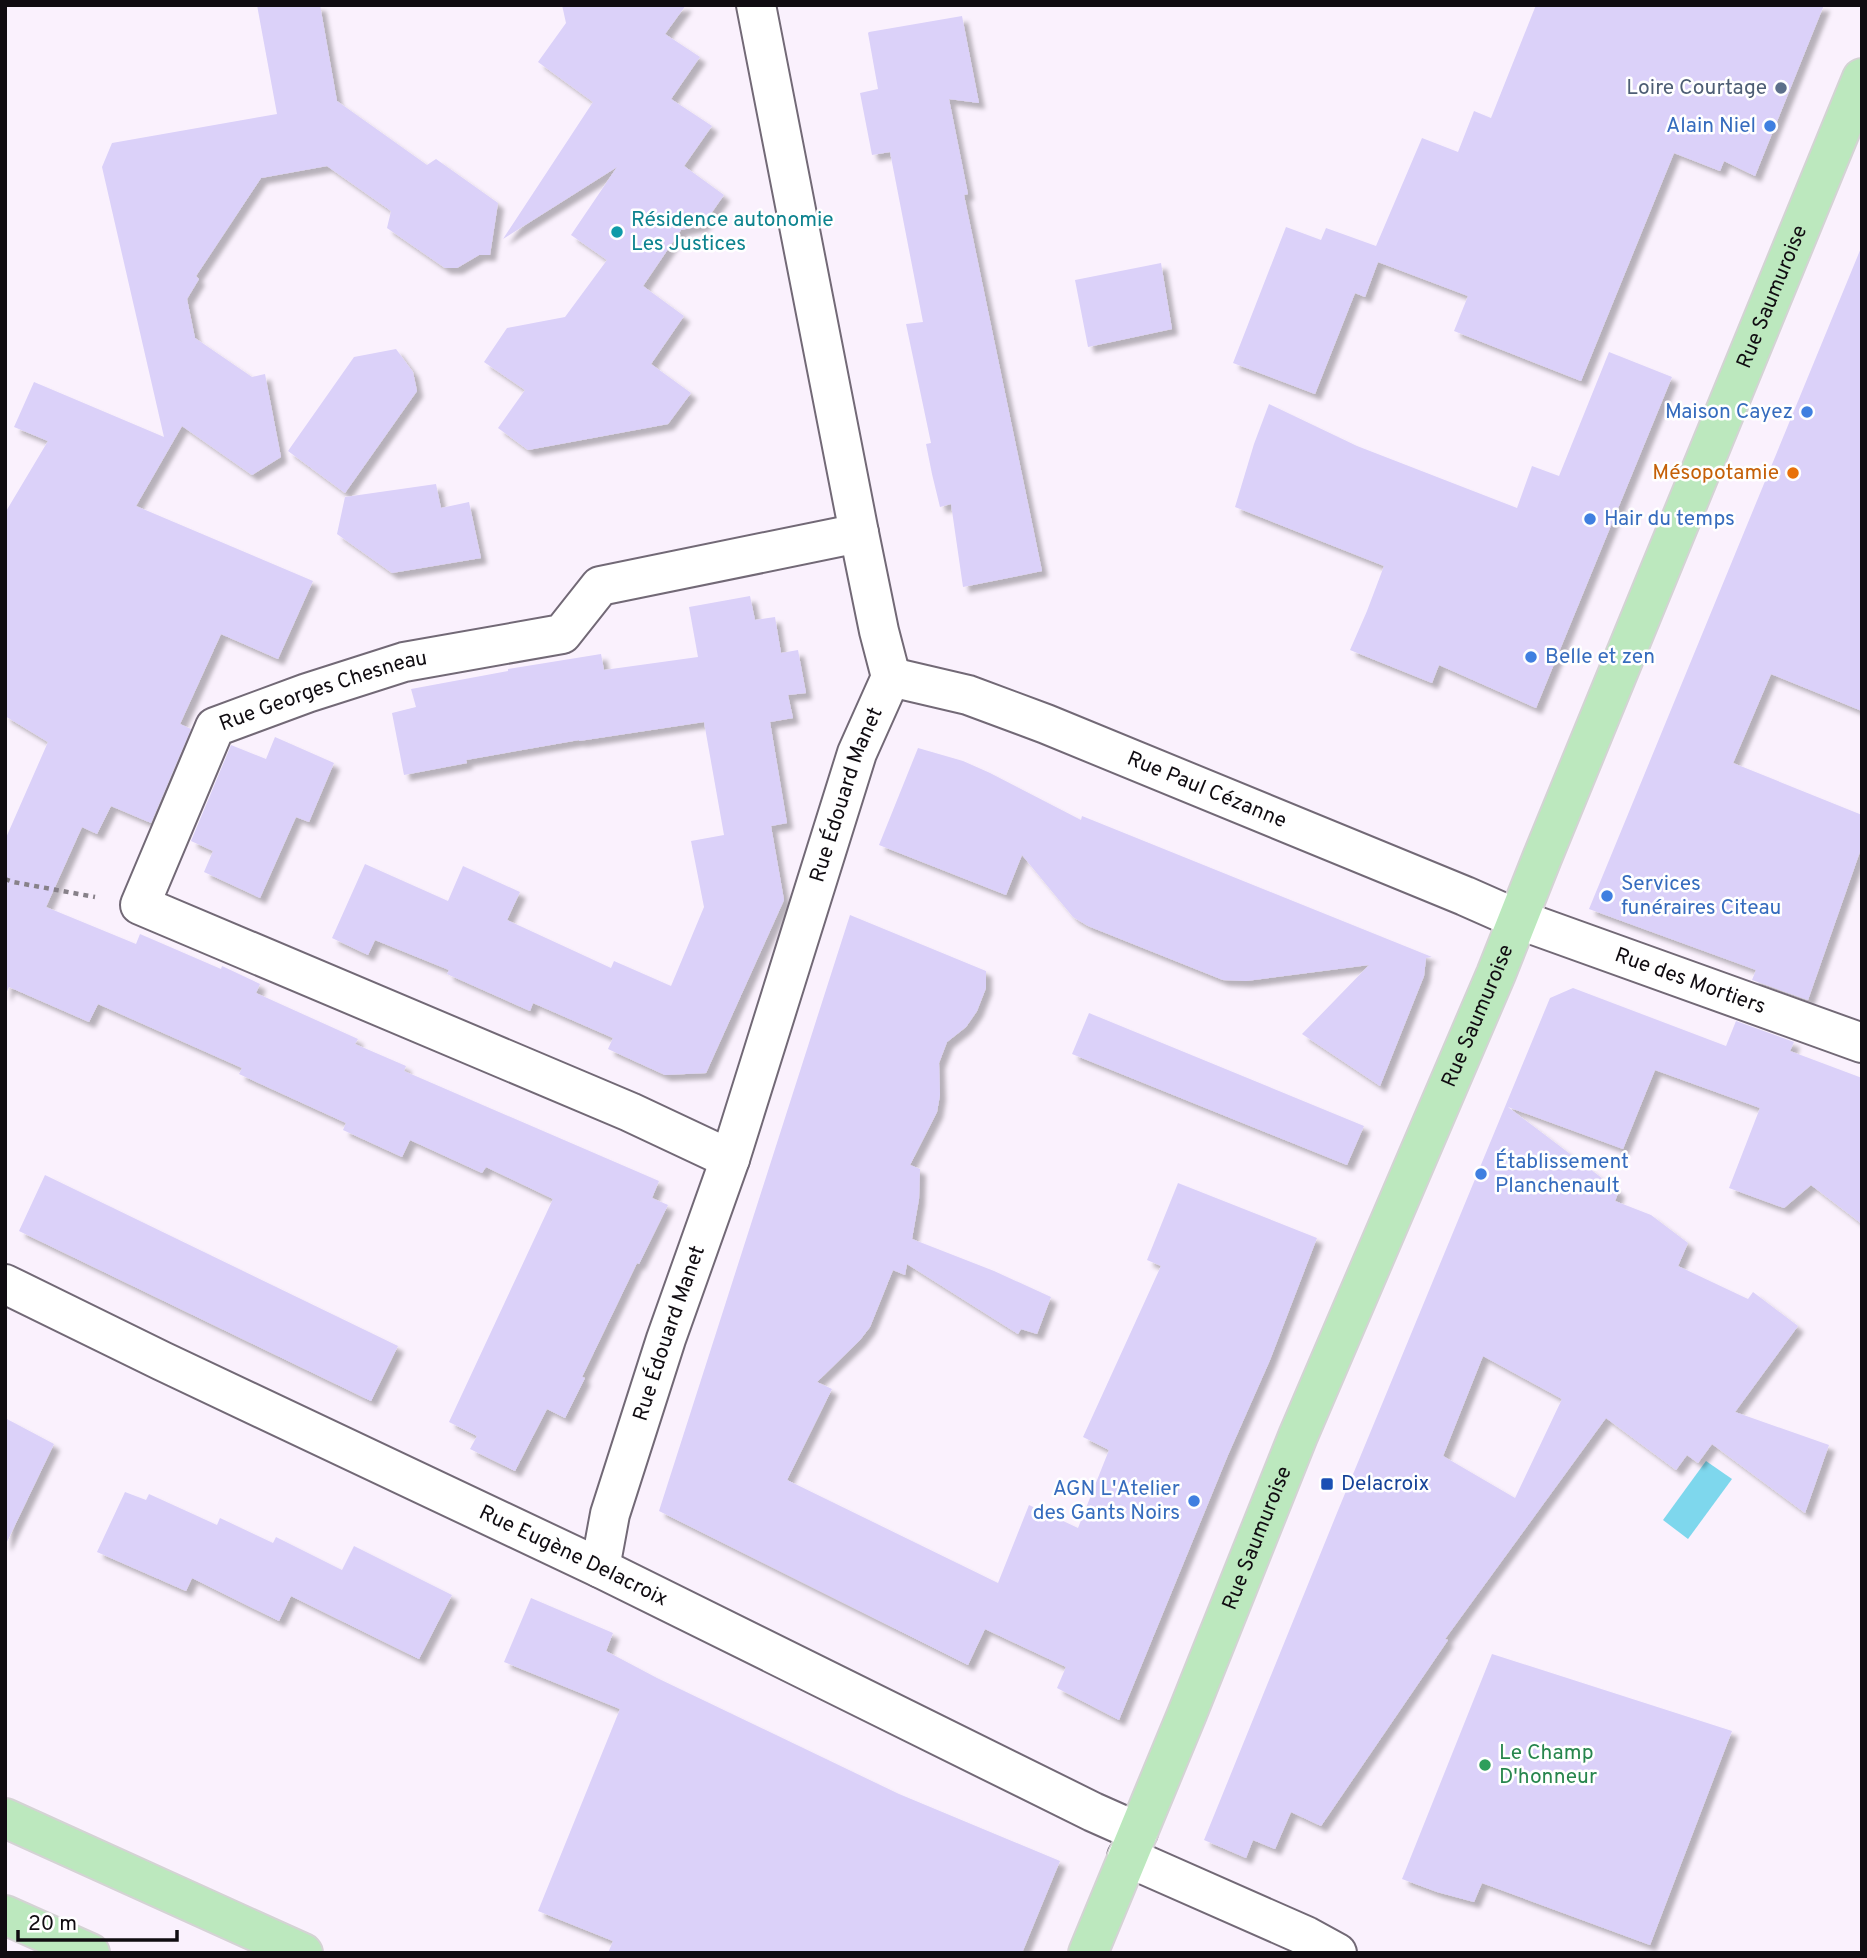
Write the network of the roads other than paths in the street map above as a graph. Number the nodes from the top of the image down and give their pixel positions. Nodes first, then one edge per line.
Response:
1 (756, 5) edge
2 (1862, 78) edge
3 (859, 533) junction
4 (891, 677) junction
5 (1517, 919) junction
6 (1862, 1043) edge
7 (730, 1159) junction
8 (5, 1284) edge
9 (600, 1568) junction
10 (5, 1818) edge
11 (1132, 1845) junction
12 (5, 1915) edge
13 (75, 1950) edge
14 (303, 1953) edge
15 (1088, 1953) edge
16 (1337, 1953) edge

1 - 3 street
2 - 5 main road, Rue Saumuroise
3 - 4 street
3 - 7 street, Rue Georges Chesneau
4 - 5 street, Rue Paul Cézanne
4 - 7 street, Rue Édouard Manet
5 - 6 street, Rue des Mortiers
5 - 11 main road, Rue Saumuroise
7 - 9 street, Rue Édouard Manet
8 - 9 street, Rue Eugène Delacroix
9 - 11 street, Rue Eugène Delacroix
10 - 14 main road
11 - 15 main road, Rue Saumuroise
11 - 16 street, Rue Eugène Delacroix
12 - 13 main road

